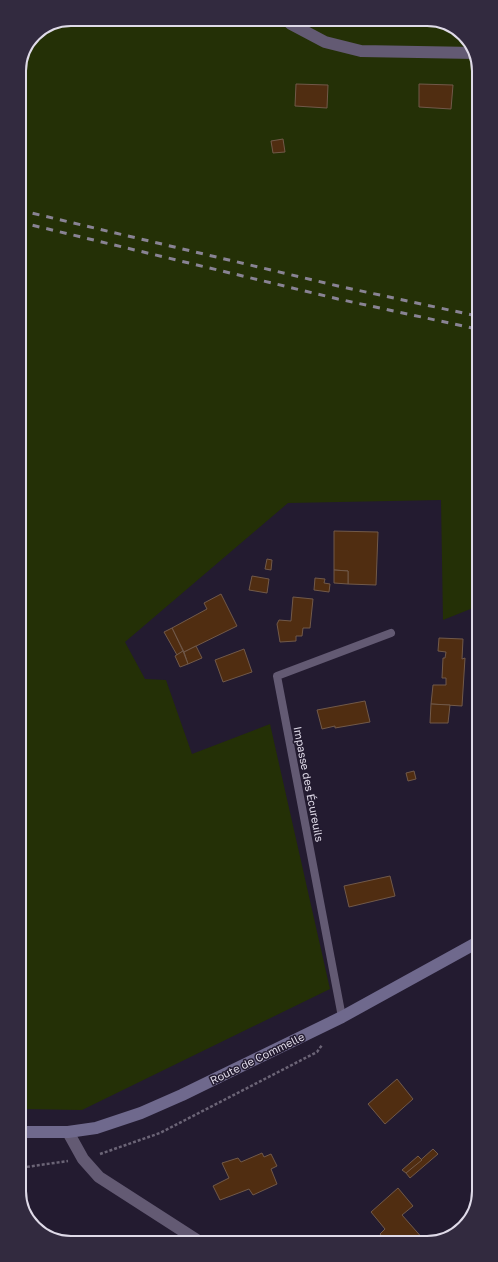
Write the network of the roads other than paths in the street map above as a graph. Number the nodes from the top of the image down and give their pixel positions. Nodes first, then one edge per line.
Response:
1 (294, 26) edge
2 (468, 53) edge
3 (391, 633) dead end
4 (472, 945) edge
5 (342, 1017) junction
6 (26, 1132) edge
7 (68, 1132) junction
8 (191, 1236) edge

1 - 2 street
3 - 5 lane, Impasse des Écureuils
4 - 5 street, Route de Commelle
5 - 7 street, Route de Commelle
6 - 7 street, Route de Commelle
7 - 8 street

